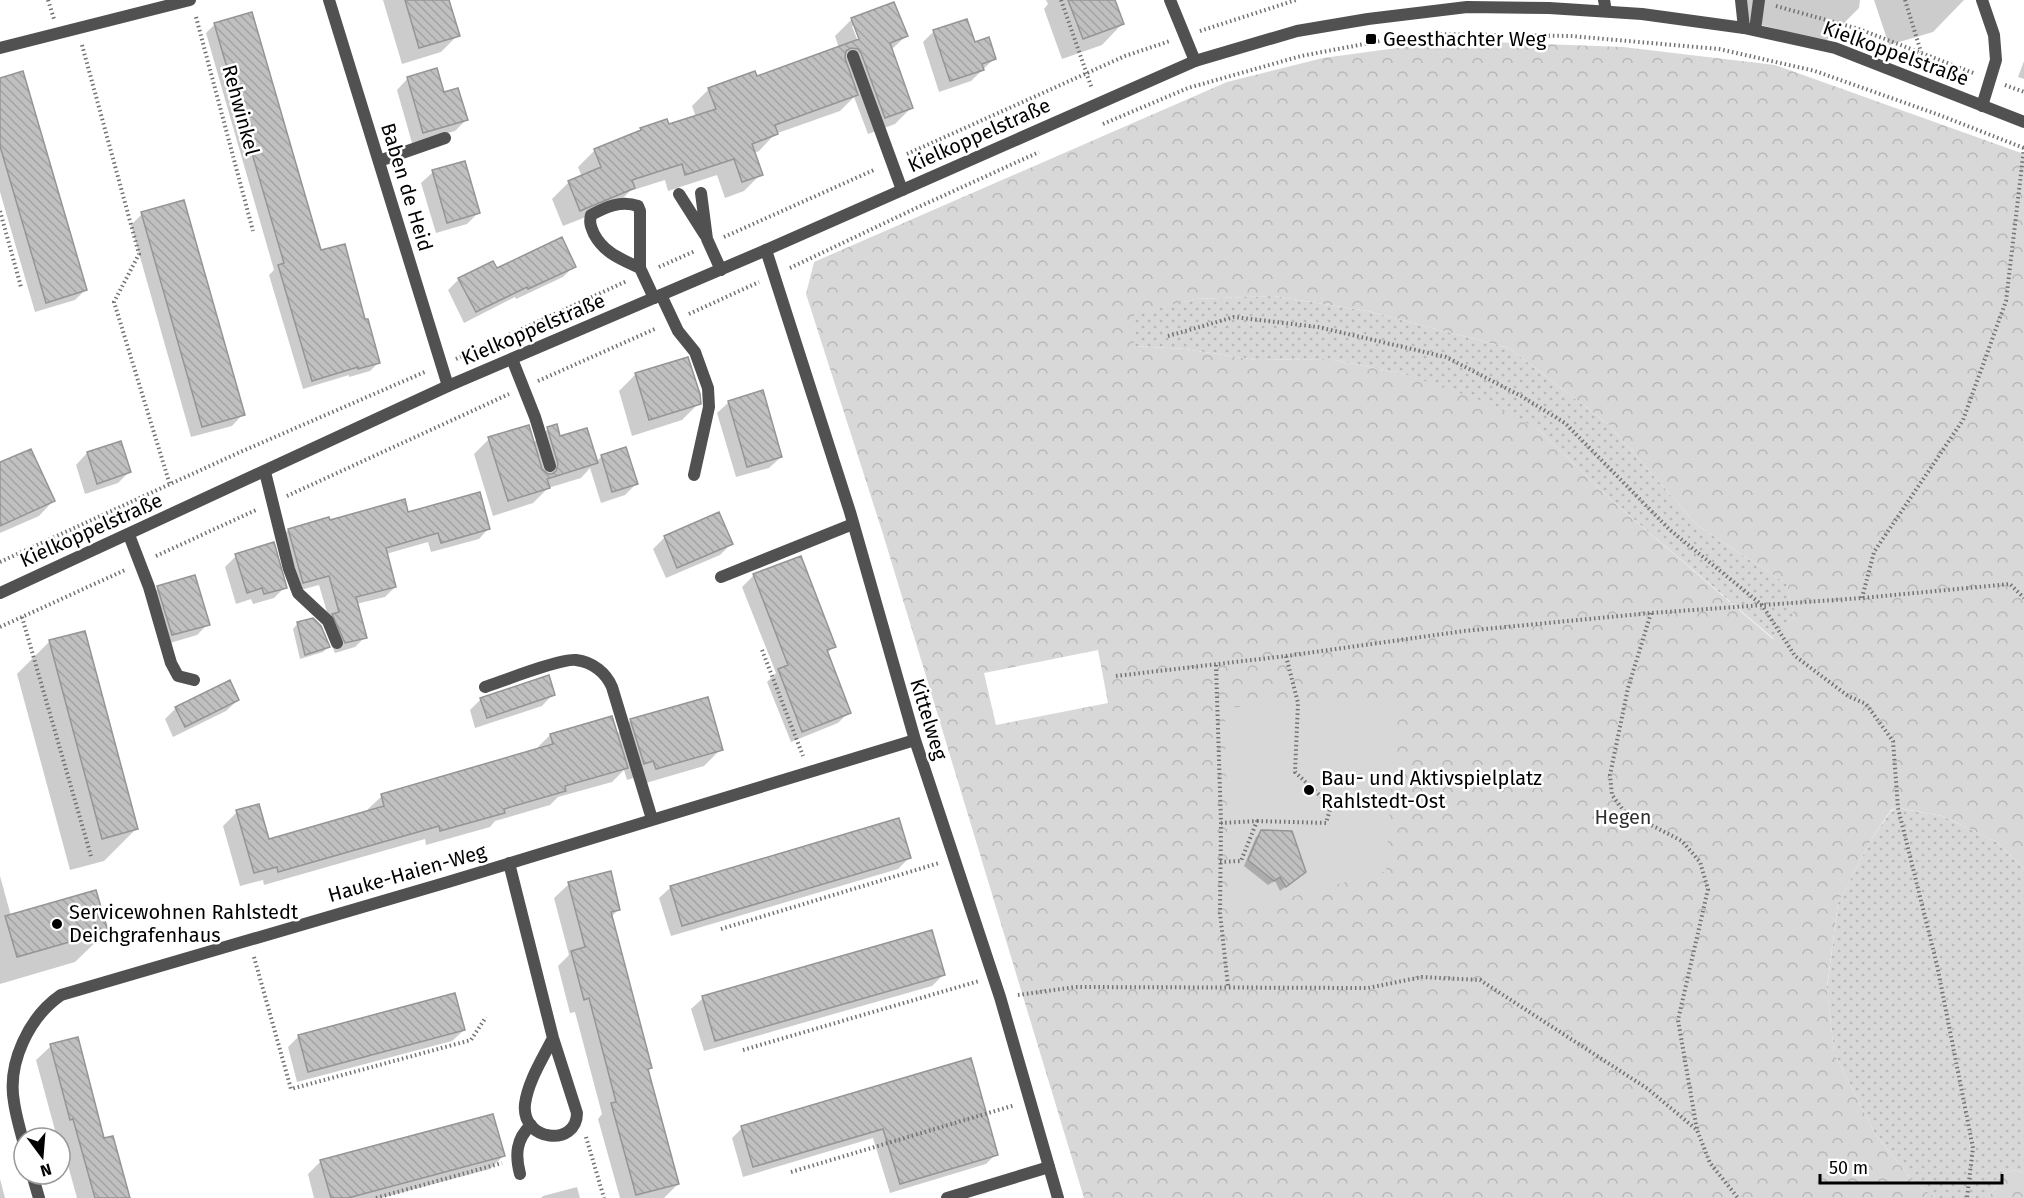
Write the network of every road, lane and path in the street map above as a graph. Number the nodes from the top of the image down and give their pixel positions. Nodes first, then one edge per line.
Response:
1 (329, 0) edge
2 (1061, 0) edge
3 (1170, 0) edge
4 (1741, 0) edge
5 (1905, 0) edge
6 (1982, 0) edge
7 (1759, 1) edge
8 (192, 6) edge
9 (1605, 6) edge
10 (78, 29) junction
11 (1749, 29) junction
12 (0, 48) edge
13 (1922, 53) junction
14 (853, 56) dead end
15 (1195, 61) junction
16 (1990, 79) junction
17 (2024, 93) edge
18 (1097, 104) junction
19 (1982, 106) junction
20 (2024, 122) edge
21 (1095, 127) dead end
22 (445, 138) dead end
23 (2024, 148) edge
24 (1042, 151) dead end
25 (379, 160) junction
26 (902, 190) junction
27 (701, 193) dead end
28 (679, 194) dead end
29 (0, 211) edge
30 (253, 231) dead end
31 (707, 239) junction
32 (766, 250) junction
33 (640, 268) junction
34 (721, 270) junction
35 (774, 275) junction
36 (21, 287) dead end
37 (658, 296) junction
38 (673, 321) junction
39 (1168, 336) dead end
40 (512, 359) junction
41 (448, 386) junction
42 (523, 388) junction
43 (550, 466) dead end
44 (265, 472) junction
45 (694, 475) dead end
46 (170, 485) dead end
47 (273, 502) junction
48 (853, 524) junction
49 (129, 535) junction
50 (140, 563) junction
51 (721, 577) dead end
52 (0, 593) edge
53 (1862, 598) junction
54 (2024, 598) edge
55 (1762, 605) junction
56 (1651, 613) junction
57 (22, 617) junction
58 (0, 627) edge
59 (337, 643) dead end
60 (762, 650) dead end
61 (1286, 656) junction
62 (1216, 665) junction
63 (1116, 676) dead end
64 (194, 680) dead end
65 (485, 687) dead end
66 (915, 740) junction
67 (809, 772) junction
68 (652, 819) junction
69 (1257, 820) junction
70 (1221, 823) junction
71 (92, 856) dead end
72 (954, 859) junction
73 (1220, 862) junction
74 (509, 863) junction
75 (722, 929) dead end
76 (249, 939) junction
77 (993, 977) junction
78 (1228, 986) junction
79 (1000, 997) junction
80 (486, 1017) dead end
81 (553, 1038) junction
82 (743, 1050) dead end
83 (1029, 1101) junction
84 (576, 1122) junction
85 (531, 1125) junction
86 (19, 1126) edge
87 (1697, 1130) junction
88 (506, 1162) dead end
89 (1049, 1167) junction
90 (791, 1172) dead end
91 (520, 1174) dead end
92 (376, 1198) edge
93 (604, 1198) edge
94 (947, 1198) edge
95 (1058, 1198) edge
96 (1738, 1198) edge
97 (1967, 1198) edge

1 - 25 street, Baben de Heid
2 - 18 path
3 - 15 street
4 - 11 street
5 - 13 path
6 - 16 street
7 - 11 street
7 - 13 path
8 - 10 street
8 - 30 path, Rehwinkel
9 - 11 street, Kielkoppelstraße
9 - 15 street, Kielkoppelstraße
10 - 12 street
10 - 46 path, Kielkoppelstraße
11 - 19 street, Kielkoppelstraße
13 - 16 path
14 - 26 street
15 - 18 street, Kielkoppelstraße
16 - 17 path
16 - 19 street
18 - 26 street, Kielkoppelstraße
19 - 20 street, Kielkoppelstraße
21 - 23 path
22 - 25 street
23 - 53 path
24 - 35 path
25 - 41 street, Baben de Heid
26 - 32 street, Kielkoppelstraße
27 - 31 street
28 - 31 street
29 - 36 path
31 - 34 street
32 - 34 street, Kielkoppelstraße
32 - 35 street, Kittelweg
33 - 33 street
33 - 37 street
34 - 37 street, Kielkoppelstraße
35 - 38 path
35 - 48 street, Kittelweg
37 - 38 street
37 - 40 street, Kielkoppelstraße
38 - 42 path
38 - 45 street
39 - 55 path
40 - 41 street, Kielkoppelstraße
40 - 42 street
41 - 44 street, Kielkoppelstraße
42 - 43 street
42 - 47 path
44 - 47 street
44 - 49 street, Kielkoppelstraße
47 - 50 path
47 - 59 street
48 - 51 street
48 - 66 street, Kittelweg
49 - 50 street
49 - 52 street, Kielkoppelstraße
50 - 57 path
50 - 64 street
53 - 54 path
53 - 55 path
55 - 56 path
55 - 97 path
56 - 61 path
56 - 87 path
57 - 58 path
57 - 71 path
60 - 67 path
61 - 62 path
61 - 69 path
62 - 63 path
62 - 70 path
65 - 68 street
66 - 67 street, Hauke-Haien-Weg
66 - 72 street, Kittelweg
67 - 68 street, Hauke-Haien-Weg
68 - 74 street, Hauke-Haien-Weg
69 - 70 path
69 - 73 path
70 - 73 path
72 - 75 path
72 - 77 street, Kittelweg
73 - 78 path
74 - 76 street, Hauke-Haien-Weg
74 - 81 street, Hauke-Haien-Weg
76 - 80 path
76 - 86 street, Hauke-Haien-Weg
77 - 79 street, Kittelweg
77 - 82 path
78 - 79 path
78 - 87 path
79 - 83 street, Kittelweg
81 - 84 street, Hauke-Haien-Weg
81 - 85 street
83 - 89 street, Kittelweg
83 - 90 path
84 - 85 street
84 - 93 path
85 - 91 street
87 - 96 path
88 - 92 path
89 - 94 street
89 - 95 street, Kittelweg

